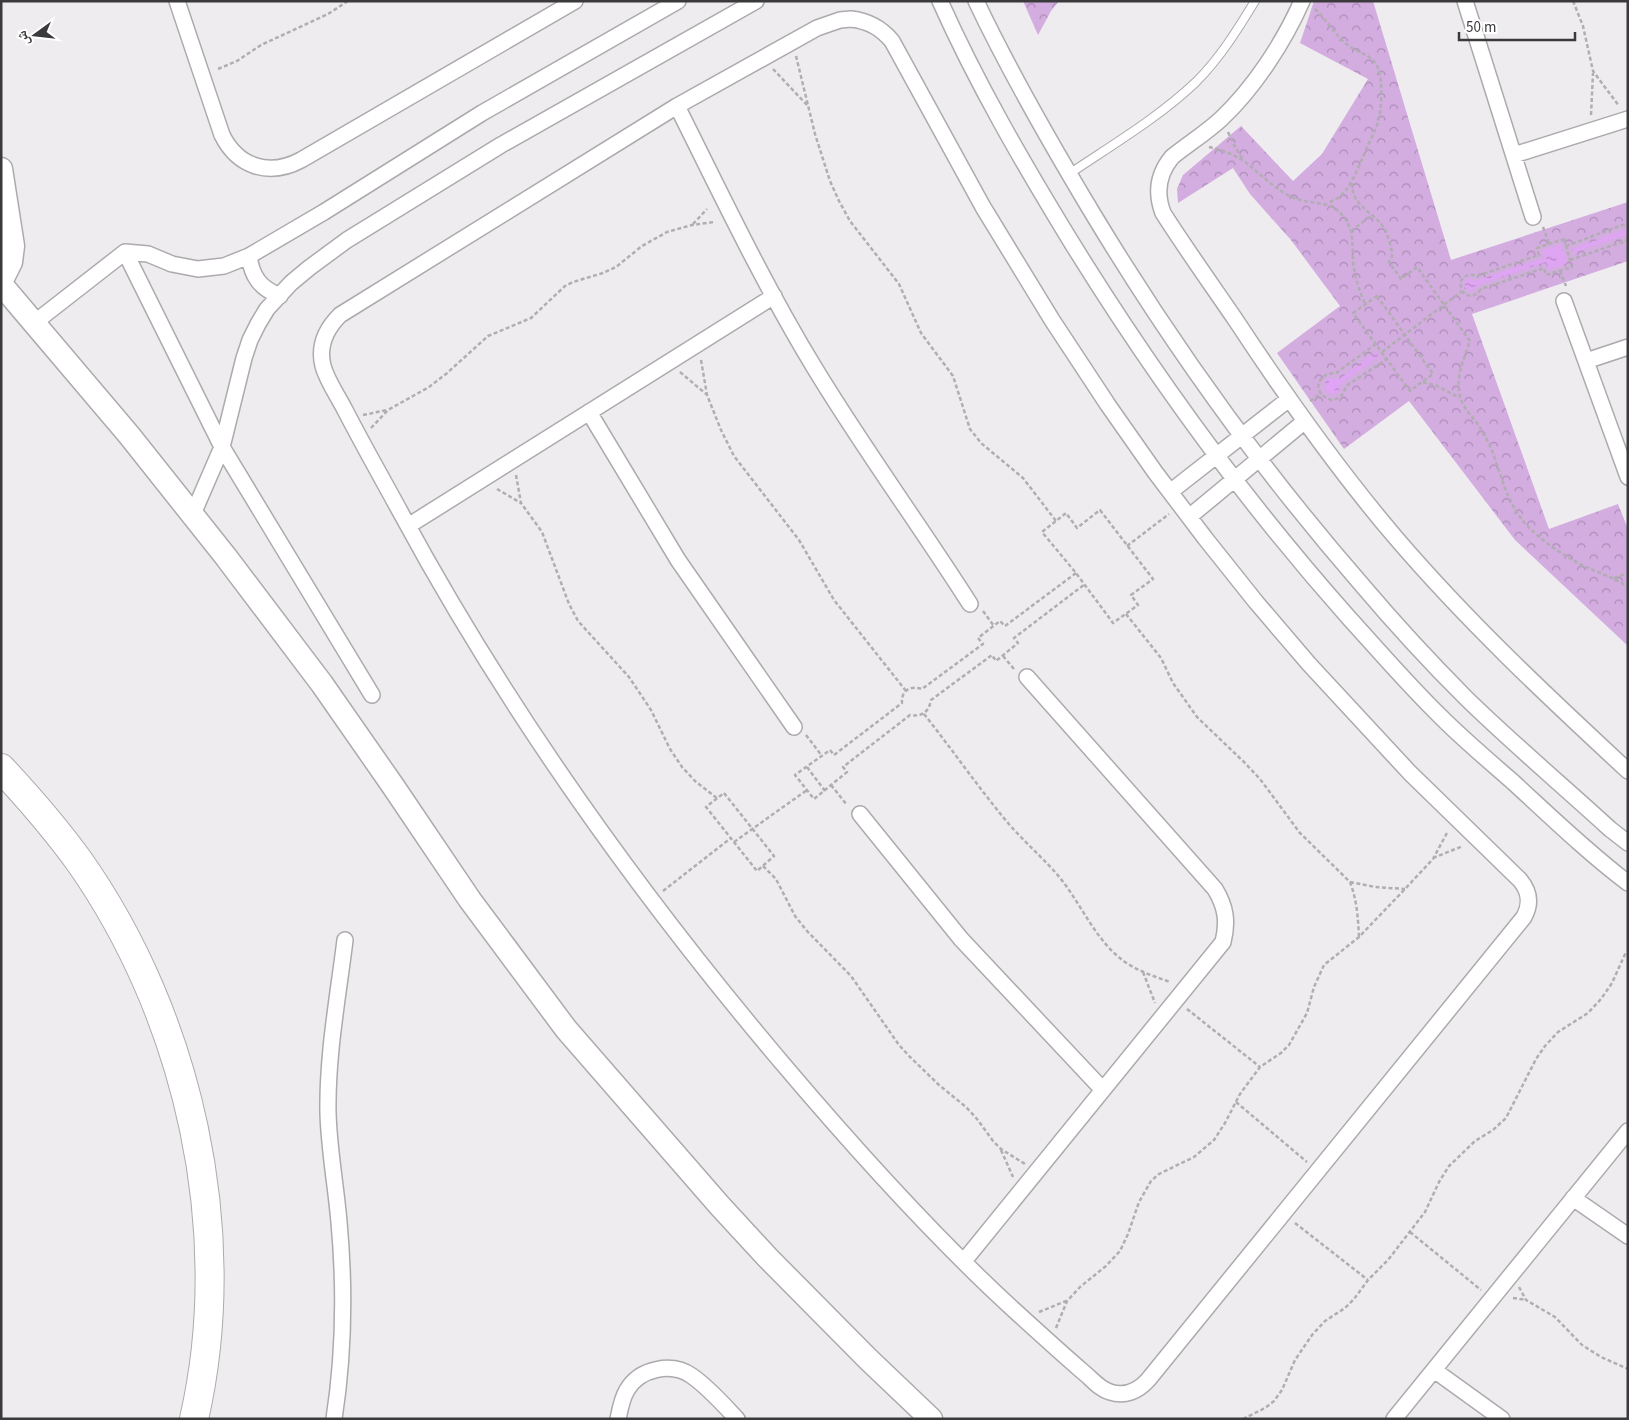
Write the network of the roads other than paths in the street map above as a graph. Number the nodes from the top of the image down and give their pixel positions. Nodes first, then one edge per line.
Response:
1 (177, 1) edge
2 (575, 1) edge
3 (678, 1) edge
4 (756, 1) edge
5 (940, 1) edge
6 (976, 1) edge
7 (1255, 1) edge
8 (1465, 1) edge
9 (1307, 4) edge
10 (677, 106) junction
11 (1625, 114) edge
12 (1514, 155) junction
13 (1, 169) edge
14 (1069, 174) junction
15 (1533, 217) dead end
16 (125, 252) junction
17 (250, 256) junction
18 (1, 283) edge
19 (280, 296) junction
20 (774, 296) junction
21 (1564, 301) dead end
22 (34, 323) junction
23 (1628, 347) edge
24 (1586, 361) junction
25 (1289, 399) junction
26 (589, 412) junction
27 (1305, 421) junction
28 (1242, 436) junction
29 (222, 447) junction
30 (1217, 455) junction
31 (1258, 460) junction
32 (1628, 478) edge
33 (1235, 479) junction
34 (1170, 492) junction
35 (1185, 511) junction
36 (193, 514) junction
37 (408, 526) junction
38 (970, 604) dead end
39 (1027, 678) dead end
40 (372, 695) dead end
41 (794, 727) dead end
42 (1, 768) edge
43 (1628, 771) edge
44 (860, 814) dead end
45 (1628, 843) edge
46 (1628, 883) edge
47 (344, 940) dead end
48 (1103, 1090) junction
49 (1628, 1131) edge
50 (1573, 1198) junction
51 (1628, 1236) edge
52 (964, 1261) junction
53 (1434, 1370) junction
54 (193, 1416) edge
55 (334, 1419) edge
56 (618, 1419) edge
57 (737, 1419) edge
58 (931, 1419) edge
59 (1394, 1419) edge
60 (1502, 1419) edge

1 - 2 street
3 - 17 street
4 - 19 street
5 - 30 street
6 - 14 street
7 - 14 lane
8 - 12 street
9 - 25 street
10 - 20 street
10 - 34 street
10 - 37 street
11 - 12 street
12 - 15 street
13 - 18 main road
14 - 28 street
16 - 17 street
16 - 22 street
16 - 29 street
17 - 19 street
18 - 22 main road
19 - 29 street
20 - 26 street
20 - 38 street
21 - 24 street
22 - 36 main road
23 - 24 street
24 - 32 street
25 - 27 street
25 - 28 street
26 - 37 street
26 - 41 street
27 - 31 street
27 - 43 street
28 - 30 street
28 - 31 street
29 - 36 street
29 - 40 street
30 - 33 street
30 - 34 street
31 - 33 street
31 - 45 street
33 - 35 street
33 - 46 street
34 - 35 street
35 - 52 street
36 - 58 main road
37 - 52 street
39 - 48 street
42 - 54 highway
44 - 48 street
47 - 55 street
48 - 52 street
49 - 50 street
50 - 51 street
50 - 53 street
53 - 59 street
53 - 60 street
56 - 57 street

